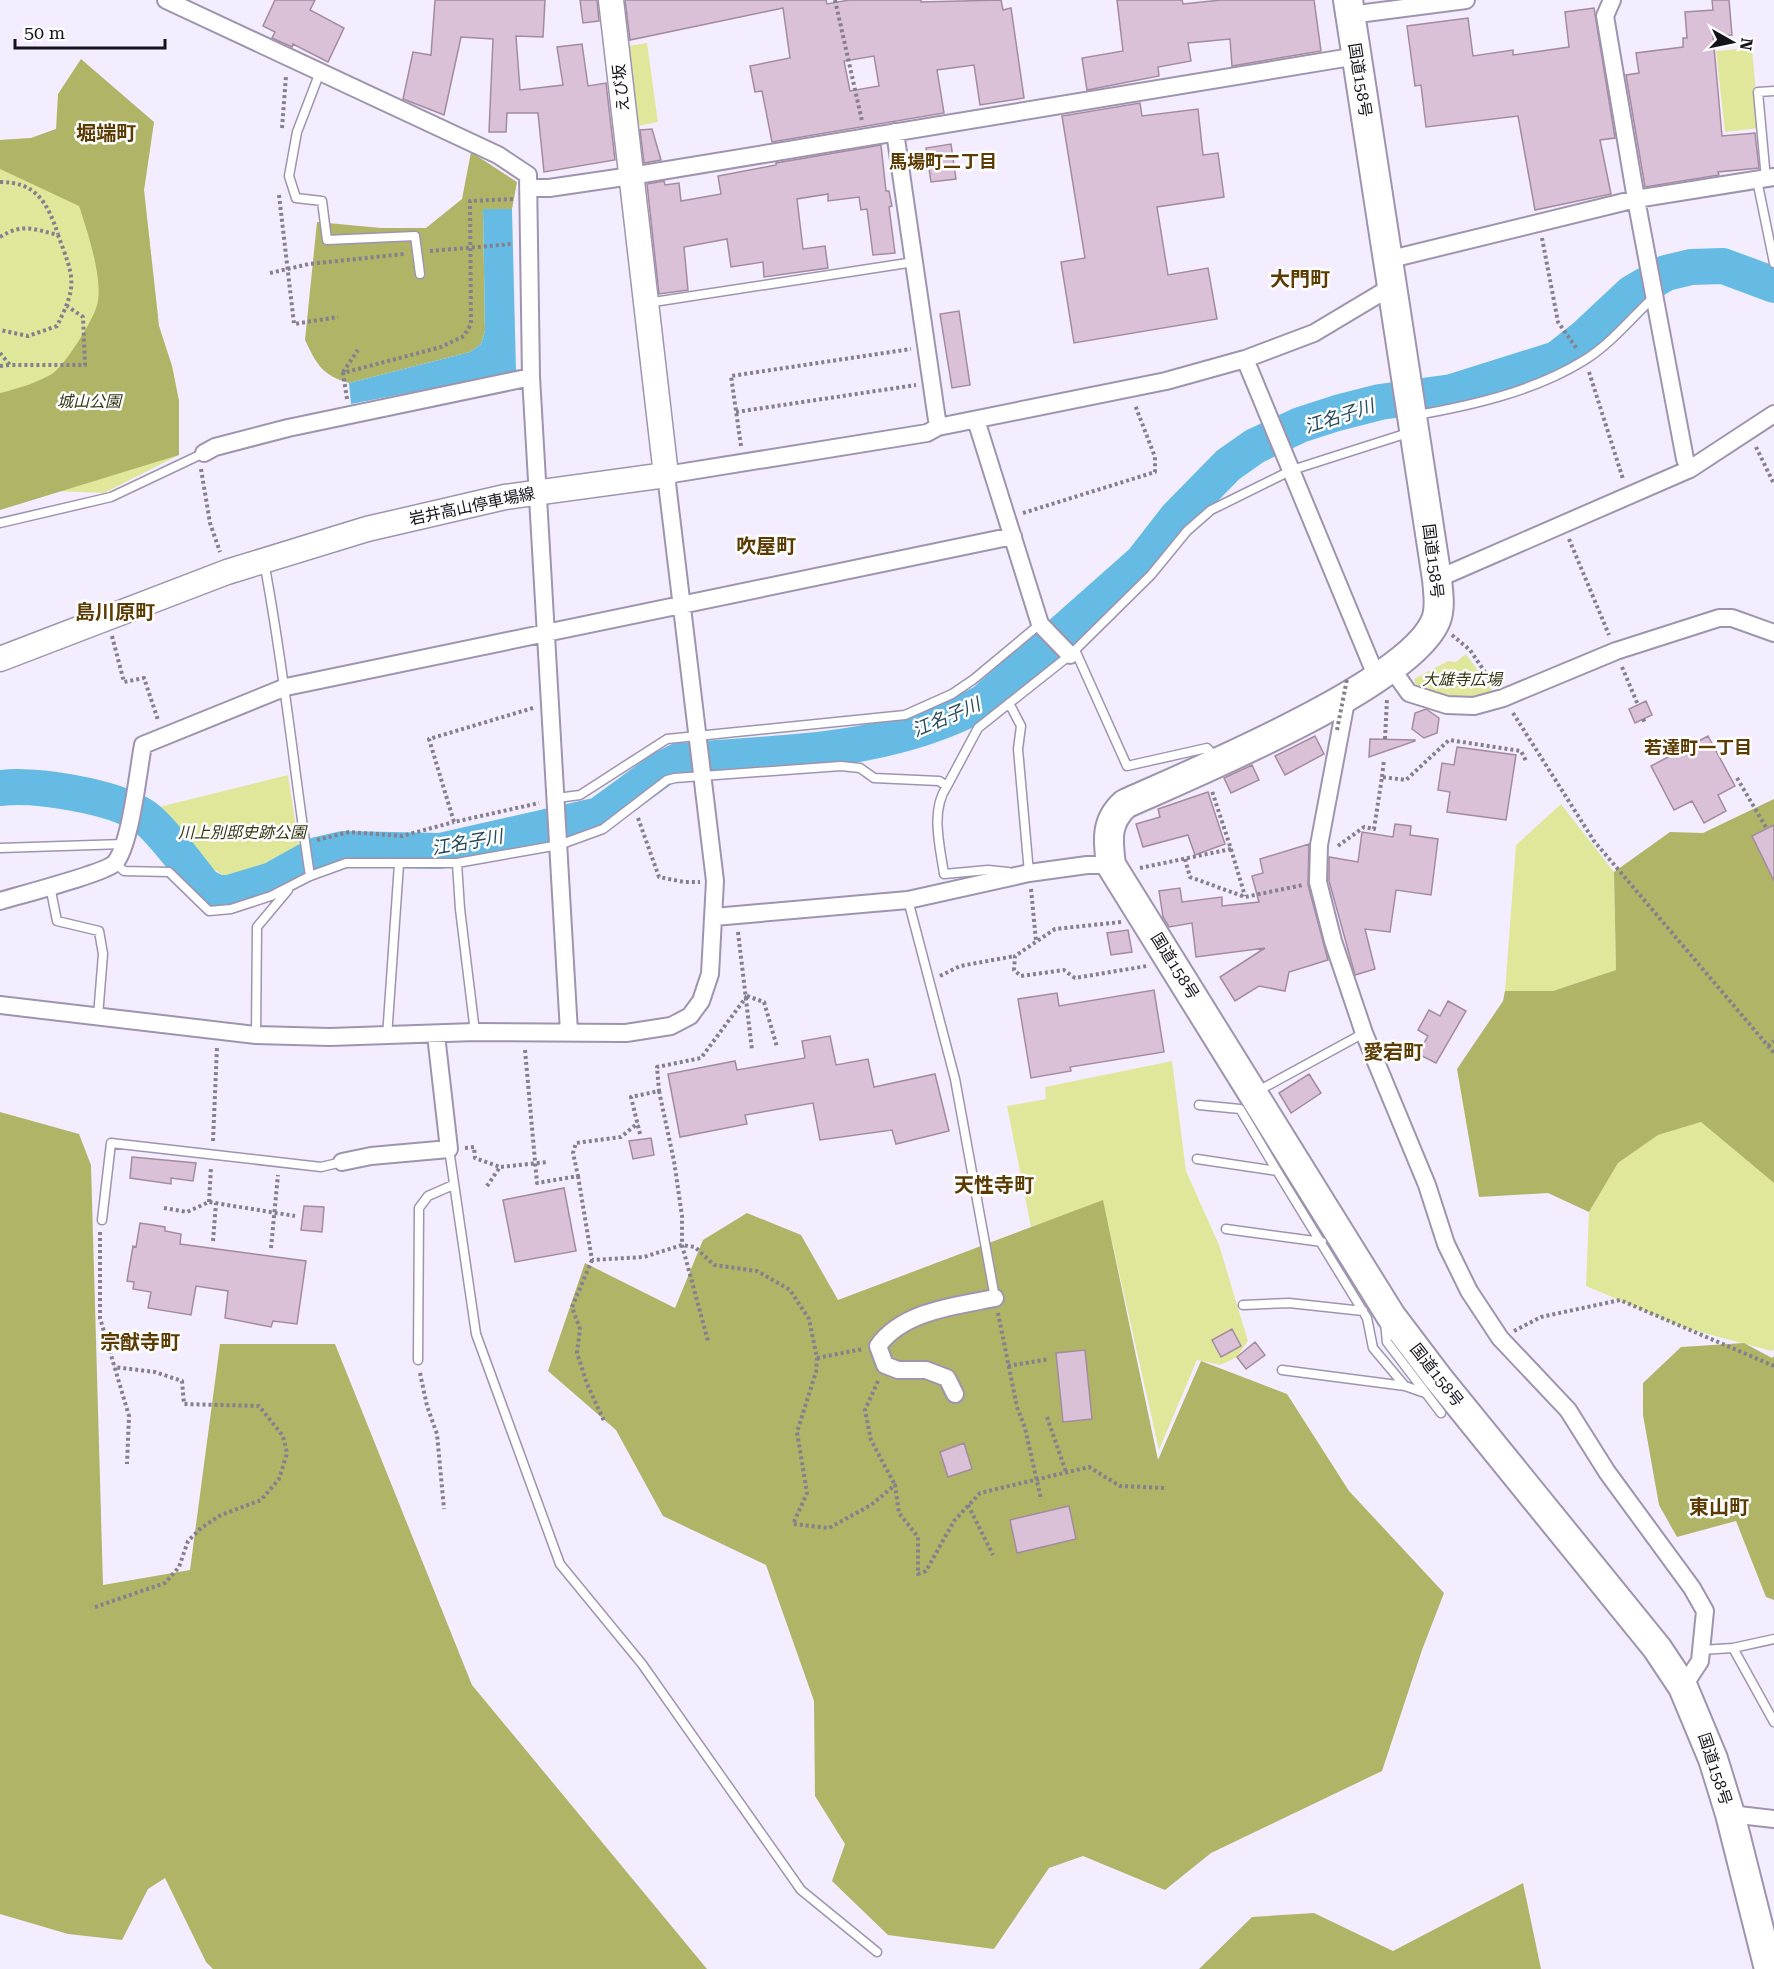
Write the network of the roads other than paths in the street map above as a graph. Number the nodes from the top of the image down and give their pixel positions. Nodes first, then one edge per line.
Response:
1 (166, 0) edge
2 (611, 0) edge
3 (1466, 0) edge
4 (1611, 0) edge
5 (196, 7) edge
6 (1349, 7) edge
7 (1357, 56) junction
8 (321, 72) junction
9 (1774, 91) edge
10 (895, 132) junction
11 (631, 176) junction
12 (1766, 179) edge
13 (529, 193) junction
14 (1636, 199) junction
15 (914, 262) junction
16 (1774, 263) edge
17 (420, 274) dead end
18 (1389, 274) junction
19 (1655, 296) junction
20 (646, 303) junction
21 (1245, 359) junction
22 (531, 377) junction
23 (1410, 410) junction
24 (1774, 414) edge
25 (976, 420) junction
26 (938, 427) junction
27 (204, 453) joint
28 (1690, 469) junction
29 (1292, 470) junction
30 (666, 475) junction
31 (537, 492) junction
32 (0, 523) edge
33 (1013, 536) junction
34 (264, 559) junction
35 (1437, 579) junction
36 (682, 604) junction
37 (1042, 627) junction
38 (548, 633) junction
39 (1774, 633) edge
40 (1068, 651) junction
41 (0, 659) edge
42 (1386, 673) junction
43 (286, 687) junction
44 (1347, 687) junction
45 (1009, 703) junction
46 (697, 738) junction
47 (1211, 764) junction
48 (701, 772) junction
49 (947, 786) junction
50 (557, 805) junction
51 (126, 836) junction
52 (559, 842) junction
53 (0, 848) edge
54 (115, 863) junction
55 (458, 863) junction
56 (399, 864) junction
57 (1113, 869) junction
58 (1029, 873) junction
59 (310, 876) junction
60 (50, 885) junction
61 (290, 887) junction
62 (908, 900) junction
63 (0, 901) edge
64 (714, 917) junction
65 (0, 1005) edge
66 (98, 1016) junction
67 (475, 1032) junction
68 (569, 1032) junction
69 (1364, 1033) junction
70 (256, 1035) junction
71 (436, 1035) junction
72 (387, 1037) junction
73 (1254, 1093) junction
74 (1199, 1105) dead end
75 (449, 1149) junction
76 (1197, 1158) dead end
77 (342, 1162) joint
78 (1277, 1171) junction
79 (453, 1185) junction
80 (102, 1220) dead end
81 (1226, 1230) dead end
82 (1322, 1242) junction
83 (994, 1298) joint
84 (1243, 1305) dead end
85 (1363, 1311) junction
86 (1391, 1316) junction
87 (418, 1360) road end
88 (1282, 1370) dead end
89 (1405, 1386) junction
90 (1425, 1393) junction
91 (955, 1394) dead end
92 (1441, 1413) dead end
93 (1774, 1639) edge
94 (1733, 1648) junction
95 (1701, 1650) junction
96 (1683, 1687) junction
97 (1774, 1722) edge
98 (1730, 1814) junction
99 (1774, 1819) edge
100 (877, 1952) dead end
101 (1769, 1969) edge

1 - 5 street
2 - 11 main road, えび坂
3 - 6 street
4 - 14 street
5 - 8 street
6 - 7 highway, 国道158号
7 - 10 street
7 - 18 highway, 国道158号
8 - 13 street
8 - 17 lane
9 - 12 lane
10 - 11 street
10 - 15 street
11 - 13 street
11 - 20 main road
12 - 14 street
12 - 16 lane
13 - 22 street
14 - 18 street
14 - 19 street
15 - 20 lane
15 - 26 street
18 - 21 street
18 - 23 highway, 国道158号
19 - 23 lane
19 - 28 street
20 - 30 main road
21 - 25 street
21 - 29 street
22 - 27 street
22 - 31 street
23 - 29 lane
23 - 35 highway, 国道158号
24 - 28 street
25 - 26 street
25 - 33 street
26 - 30 street
27 - 32 lane
28 - 35 street
29 - 40 lane
29 - 42 street
30 - 31 main road, 岩井高山停車場線
30 - 36 street
31 - 34 main road, 岩井高山停車場線
31 - 38 street
33 - 36 street
33 - 37 street
34 - 41 main road, 岩井高山停車場線
34 - 43 lane
35 - 42 highway, 国道158号
36 - 38 street
36 - 46 street
37 - 40 street
37 - 46 lane
38 - 43 street
38 - 50 street
39 - 42 street
40 - 45 lane
40 - 47 lane
42 - 44 highway, 国道158号
43 - 51 street
43 - 59 lane
44 - 47 highway, 国道158号
44 - 69 street
45 - 49 lane
45 - 58 lane
46 - 48 street
46 - 50 lane
47 - 57 highway, 国道158号
48 - 49 lane
48 - 52 lane
48 - 64 street
49 - 58 lane
50 - 52 street
51 - 53 lane
51 - 54 street
52 - 55 lane
52 - 68 street
54 - 60 street
54 - 61 lane
55 - 56 lane
55 - 67 lane
56 - 59 lane
56 - 72 lane
57 - 58 street
57 - 73 highway, 国道158号
58 - 62 street
59 - 61 lane
60 - 63 street
60 - 66 lane
61 - 70 lane
62 - 64 street
62 - 83 lane
64 - 68 street
65 - 66 street
66 - 70 street
67 - 68 street
67 - 71 street
69 - 73 lane
69 - 95 street
70 - 72 street
71 - 72 street
71 - 75 street
73 - 86 highway, 国道158号
74 - 78 lane
75 - 77 street
75 - 79 lane
76 - 78 lane
77 - 80 lane
78 - 82 lane
79 - 87 lane
79 - 100 lane
81 - 82 lane
82 - 85 lane
83 - 91 street
84 - 85 lane
85 - 89 lane
86 - 90 lane
86 - 96 highway, 国道158号
88 - 89 lane
89 - 90 lane
90 - 92 lane
93 - 94 lane
94 - 95 lane
94 - 97 lane
95 - 96 street
96 - 98 highway, 国道158号
98 - 99 street
98 - 101 highway, 国道158号

